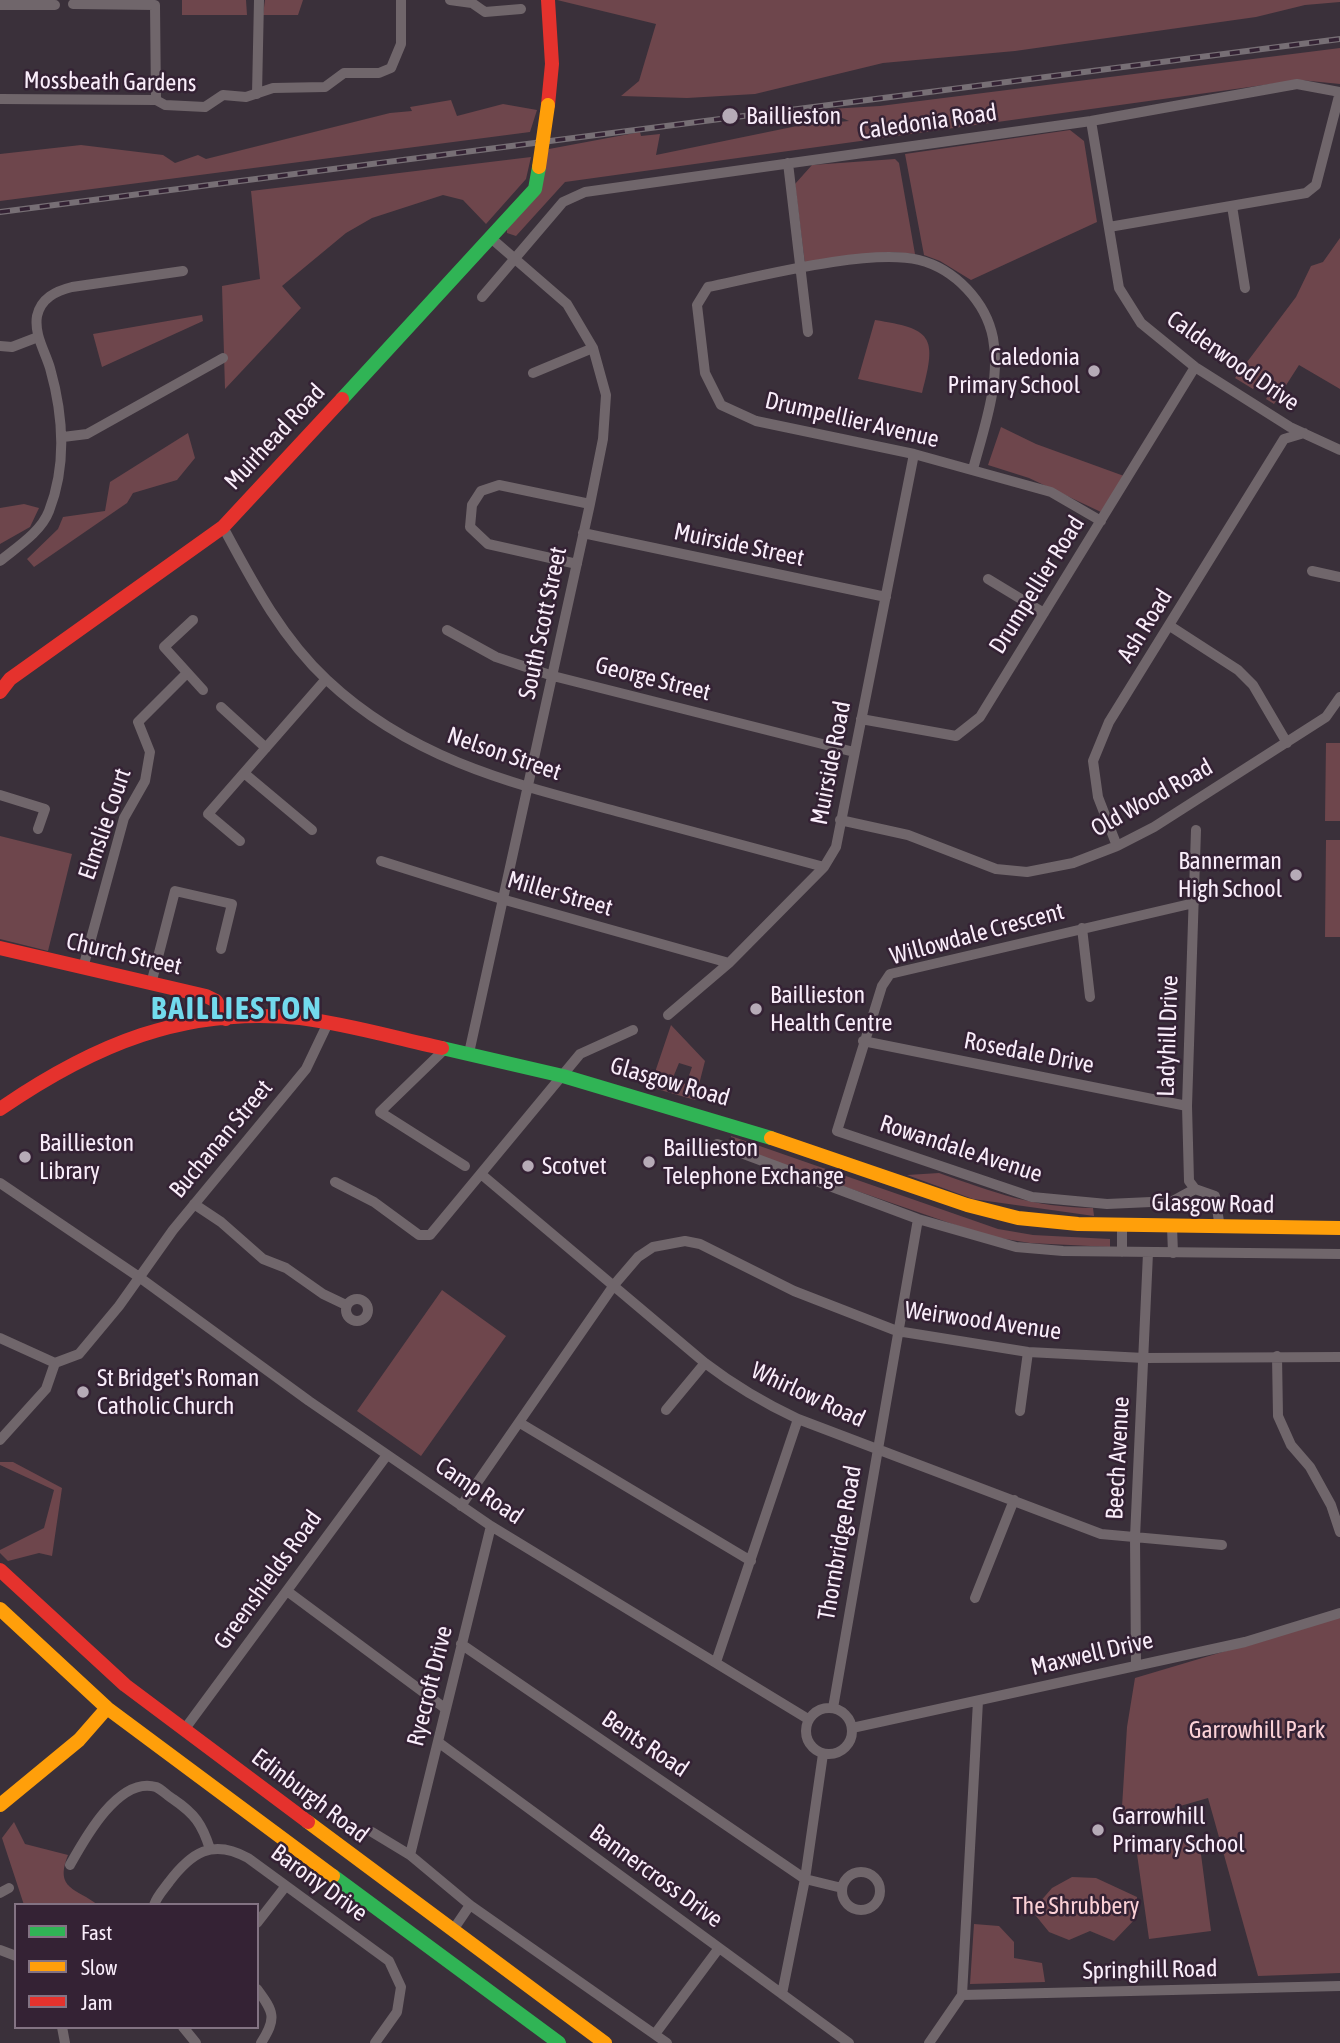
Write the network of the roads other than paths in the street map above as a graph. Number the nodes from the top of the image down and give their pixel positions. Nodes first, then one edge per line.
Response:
1 (260, 0) edge
2 (401, 0) edge
3 (450, 0) edge
4 (548, 0) edge
5 (72, 4) dead end
6 (0, 5) edge
7 (55, 5) dead end
8 (520, 9) dead end
9 (1340, 92) edge
10 (257, 94) junction
11 (0, 99) edge
12 (156, 100) junction
13 (1091, 121) junction
14 (788, 163) junction
15 (1232, 206) junction
16 (1109, 227) junction
17 (492, 239) junction
18 (515, 258) junction
19 (801, 268) junction
20 (183, 271) dead end
21 (1245, 288) dead end
22 (482, 297) dead end
23 (808, 332) dead end
24 (38, 337) junction
25 (0, 346) edge
26 (593, 348) junction
27 (223, 358) dead end
28 (1195, 367) junction
29 (533, 373) dead end
30 (1279, 420) junction
31 (1304, 433) junction
32 (63, 437) junction
33 (1284, 439) junction
34 (1340, 450) edge
35 (914, 454) junction
36 (973, 469) junction
37 (590, 504) junction
38 (1101, 522) junction
39 (223, 527) junction
40 (583, 533) junction
41 (0, 561) edge
42 (577, 564) junction
43 (1312, 571) dead end
44 (1340, 577) edge
45 (988, 579) dead end
46 (886, 597) junction
47 (1044, 613) junction
48 (193, 620) dead end
49 (1170, 626) junction
50 (447, 630) dead end
51 (187, 673) junction
52 (553, 676) junction
53 (326, 680) junction
54 (203, 690) dead end
55 (0, 692) edge
56 (1340, 697) edge
57 (221, 708) dead end
58 (861, 719) junction
59 (1287, 743) junction
60 (266, 748) junction
61 (854, 752) junction
62 (244, 773) junction
63 (529, 788) junction
64 (0, 795) edge
65 (840, 820) junction
66 (38, 829) dead end
67 (312, 830) dead end
68 (1196, 830) dead end
69 (240, 841) dead end
70 (1117, 846) junction
71 (381, 861) dead end
72 (824, 867) junction
73 (505, 900) junction
74 (1194, 903) junction
75 (1082, 928) junction
76 (0, 948) edge
77 (221, 949) dead end
78 (729, 963) junction
79 (83, 968) junction
80 (150, 984) junction
81 (1090, 997) dead end
82 (668, 1015) dead end
83 (226, 1019) junction
84 (327, 1024) junction
85 (633, 1030) dead end
86 (863, 1041) junction
87 (446, 1048) junction
88 (469, 1053) junction
89 (563, 1075) junction
90 (1187, 1106) junction
91 (0, 1109) edge
92 (837, 1131) joint
93 (717, 1144) dead end
94 (466, 1166) dead end
95 (481, 1174) junction
96 (335, 1182) dead end
97 (0, 1183) edge
98 (1195, 1189) junction
99 (194, 1204) junction
100 (918, 1219) junction
101 (1122, 1226) junction
102 (1172, 1227) junction
103 (1220, 1228) junction
104 (1340, 1228) edge
105 (1122, 1252) junction
106 (1172, 1252) junction
107 (1148, 1253) junction
108 (1340, 1254) edge
109 (139, 1277) junction
110 (614, 1285) junction
111 (346, 1305) dead end
112 (897, 1331) junction
113 (0, 1338) edge
114 (1028, 1352) junction
115 (1277, 1356) junction
116 (1340, 1357) edge
117 (1144, 1358) junction
118 (55, 1363) junction
119 (705, 1363) junction
120 (666, 1410) dead end
121 (1020, 1411) dead end
122 (797, 1419) junction
123 (520, 1423) junction
124 (0, 1440) edge
125 (877, 1449) junction
126 (387, 1455) junction
127 (1014, 1500) junction
128 (461, 1506) junction
129 (491, 1526) junction
130 (1340, 1532) edge
131 (1135, 1537) junction
132 (1222, 1545) dead end
133 (751, 1561) junction
134 (0, 1570) edge
135 (287, 1591) junction
136 (975, 1598) dead end
137 (0, 1609) edge
138 (1340, 1613) edge
139 (461, 1644) junction
140 (716, 1662) junction
141 (1136, 1665) junction
142 (125, 1685) junction
143 (978, 1701) junction
144 (833, 1707) junction
145 (107, 1708) junction
146 (446, 1709) junction
147 (808, 1719) junction
148 (852, 1728) junction
149 (184, 1730) junction
150 (438, 1742) junction
151 (213, 1752) junction
152 (823, 1754) junction
153 (195, 1774) junction
154 (0, 1805) edge
155 (372, 1832) dead end
156 (210, 1849) junction
157 (410, 1855) junction
158 (70, 1865) dead end
159 (805, 1879) junction
160 (285, 1887) junction
161 (842, 1888) dead end
162 (155, 1903) edge
163 (470, 1905) junction
164 (259, 1920) edge
165 (453, 1930) junction
166 (719, 1948) junction
167 (436, 1952) junction
168 (1340, 1986) edge
169 (259, 1992) edge
170 (782, 1994) junction
171 (962, 1996) junction
172 (185, 2029) edge
173 (655, 2034) junction
174 (197, 2043) edge
175 (261, 2043) edge
176 (375, 2043) edge
177 (559, 2043) edge
178 (605, 2043) edge
179 (667, 2043) edge
180 (849, 2043) edge
181 (929, 2043) edge

1 - 10 street
2 - 10 street, Mossbeath Gardens
3 - 8 street
4 - 17 main road, Muirhead Road, bridge
5 - 12 street
6 - 7 street
9 - 13 street, Caledonia Road
9 - 15 street
10 - 12 street, Mossbeath Gardens
11 - 12 street, Mossbeath Gardens
13 - 14 street, Caledonia Road
13 - 16 street, Calderwood Drive
14 - 18 street, Caledonia Road
14 - 19 street
15 - 16 street
15 - 21 street
16 - 28 street, Calderwood Drive
17 - 18 street, South Scott Street
17 - 39 main road, Muirhead Road
18 - 22 street, Caledonia Road
18 - 26 street, South Scott Street
19 - 23 street
19 - 35 street, Drumpellier Avenue
19 - 36 street, Drumpellier Avenue
20 - 24 street
24 - 25 street
24 - 32 street
26 - 29 street
26 - 37 street, South Scott Street
27 - 32 street
28 - 30 street, Calderwood Drive
28 - 38 street, Drumpellier Road
30 - 31 street, Calderwood Drive
30 - 33 street
31 - 33 street
31 - 34 street, Calderwood Drive
32 - 41 street
33 - 49 street, Ash Road
35 - 36 street, Drumpellier Avenue
35 - 46 street, Muirside Road
36 - 38 street, Drumpellier Avenue
37 - 40 street, South Scott Street
37 - 42 street
38 - 47 street, Drumpellier Road
39 - 53 street, Nelson Street
39 - 55 main road, Muirhead Road
40 - 42 street, South Scott Street
40 - 46 street, Muirside Street
42 - 52 street, South Scott Street
43 - 44 street
45 - 47 street
46 - 58 street, Muirside Road
47 - 58 street, Drumpellier Road
48 - 51 street
49 - 59 street
49 - 70 street, Ash Road
50 - 52 street, George Street
51 - 54 street
51 - 79 street, Elmslie Court
52 - 61 street, George Street
52 - 63 street, South Scott Street
53 - 60 street
53 - 63 street, Nelson Street
56 - 59 street, Old Wood Road
57 - 60 street
58 - 61 street, Muirside Road
59 - 70 street, Old Wood Road
60 - 62 street
61 - 65 street, Muirside Road
62 - 67 street
62 - 69 street
63 - 72 street, Nelson Street
63 - 73 street, South Scott Street
64 - 66 street
65 - 70 street, Old Wood Road
65 - 72 street, Muirside Road
68 - 74 street, Ladyhill Drive
71 - 73 street, Miller Street
72 - 78 street, Muirside Road
73 - 78 street, Miller Street
73 - 88 street, South Scott Street
74 - 75 street, Willowdale Crescent
74 - 90 street, Ladyhill Drive
75 - 81 street
75 - 86 street, Willowdale Crescent
76 - 79 main road, Church Street
77 - 80 street
78 - 82 street, Muirside Road
79 - 80 main road, Church Street
80 - 83 main road, Church Street
83 - 84 main road, Glasgow Road
83 - 91 main road, Glasgow Road
84 - 87 main road, Glasgow Road
84 - 99 street, Buchanan Street
85 - 89 street
86 - 90 street, Rosedale Drive
86 - 92 street, Willowdale Crescent
87 - 88 main road, Glasgow Road
87 - 94 street
88 - 89 main road, Glasgow Road
89 - 95 street
89 - 101 main road, Glasgow Road
90 - 98 street, Ladyhill Drive
92 - 98 street, Rowandale Avenue
93 - 100 street, Glasgow Road
95 - 96 street
95 - 110 street, Whirlow Road
97 - 109 street, Camp Road
98 - 103 street
99 - 109 street, Buchanan Street
99 - 111 street
100 - 105 street, Glasgow Road
100 - 112 street, Thornbridge Road
101 - 102 main road, Glasgow Road
101 - 105 street
102 - 103 main road, Glasgow Road
102 - 106 street
103 - 104 main road, Glasgow Road
105 - 107 street, Glasgow Road
106 - 107 street, Glasgow Road
106 - 108 street, Glasgow Road
107 - 117 street, Beech Avenue
109 - 118 street, Buchanan Street
109 - 126 street, Camp Road
110 - 112 street, Weirwood Avenue
110 - 119 street, Whirlow Road
110 - 123 street, Weirwood Avenue
112 - 114 street, Weirwood Avenue
112 - 125 street, Thornbridge Road
113 - 118 street
114 - 117 street, Weirwood Avenue
114 - 121 street
115 - 116 street, Weirwood Avenue
115 - 117 street, Weirwood Avenue
115 - 130 street
117 - 131 street, Beech Avenue
118 - 124 street
119 - 120 street
119 - 122 street, Whirlow Road
122 - 125 street, Whirlow Road
122 - 133 street
123 - 128 street, Weirwood Avenue
123 - 133 street
125 - 127 street, Whirlow Road
125 - 144 street, Thornbridge Road
126 - 128 street, Camp Road
126 - 135 street, Greenshields Road
127 - 131 street, Whirlow Road
127 - 136 street
128 - 129 street, Camp Road
129 - 139 street, Ryecroft Drive
129 - 140 street, Camp Road
131 - 132 street, Whirlow Road
131 - 141 street, Beech Avenue
133 - 140 street
134 - 142 main road, Edinburgh Road
135 - 146 street
135 - 149 street, Greenshields Road
137 - 145 main road, Edinburgh Road
138 - 141 street, Maxwell Drive
139 - 146 street, Ryecroft Drive
139 - 159 street, Bents Road
140 - 147 street, Camp Road
141 - 143 street, Maxwell Drive
142 - 145 main road
142 - 149 main road, Edinburgh Road
143 - 148 street, Maxwell Drive
143 - 171 street
144 - 147 street
144 - 148 street
145 - 153 main road, Edinburgh Road
145 - 154 main road
146 - 150 street, Ryecroft Drive
147 - 152 street
148 - 152 street
149 - 151 main road, Edinburgh Road
150 - 157 street, Ryecroft Drive
150 - 166 street, Bannercross Drive
151 - 153 main road
151 - 165 main road, Edinburgh Road
152 - 159 street
153 - 167 main road, Edinburgh Road
155 - 157 street, Edinburgh Road
156 - 158 street
156 - 160 street, Barony Drive
156 - 162 street
157 - 163 street, Edinburgh Road
159 - 161 street
159 - 170 street
160 - 164 street
160 - 176 street, Barony Drive
163 - 165 street
163 - 173 street, Edinburgh Road
165 - 167 main road
165 - 178 main road, Edinburgh Road
166 - 170 street, Bannercross Drive
166 - 173 street
167 - 177 main road, Edinburgh Road
168 - 171 street, Springhill Road
169 - 175 street
170 - 180 street, Bannercross Drive
171 - 181 street
172 - 174 street
173 - 179 street, Edinburgh Road

